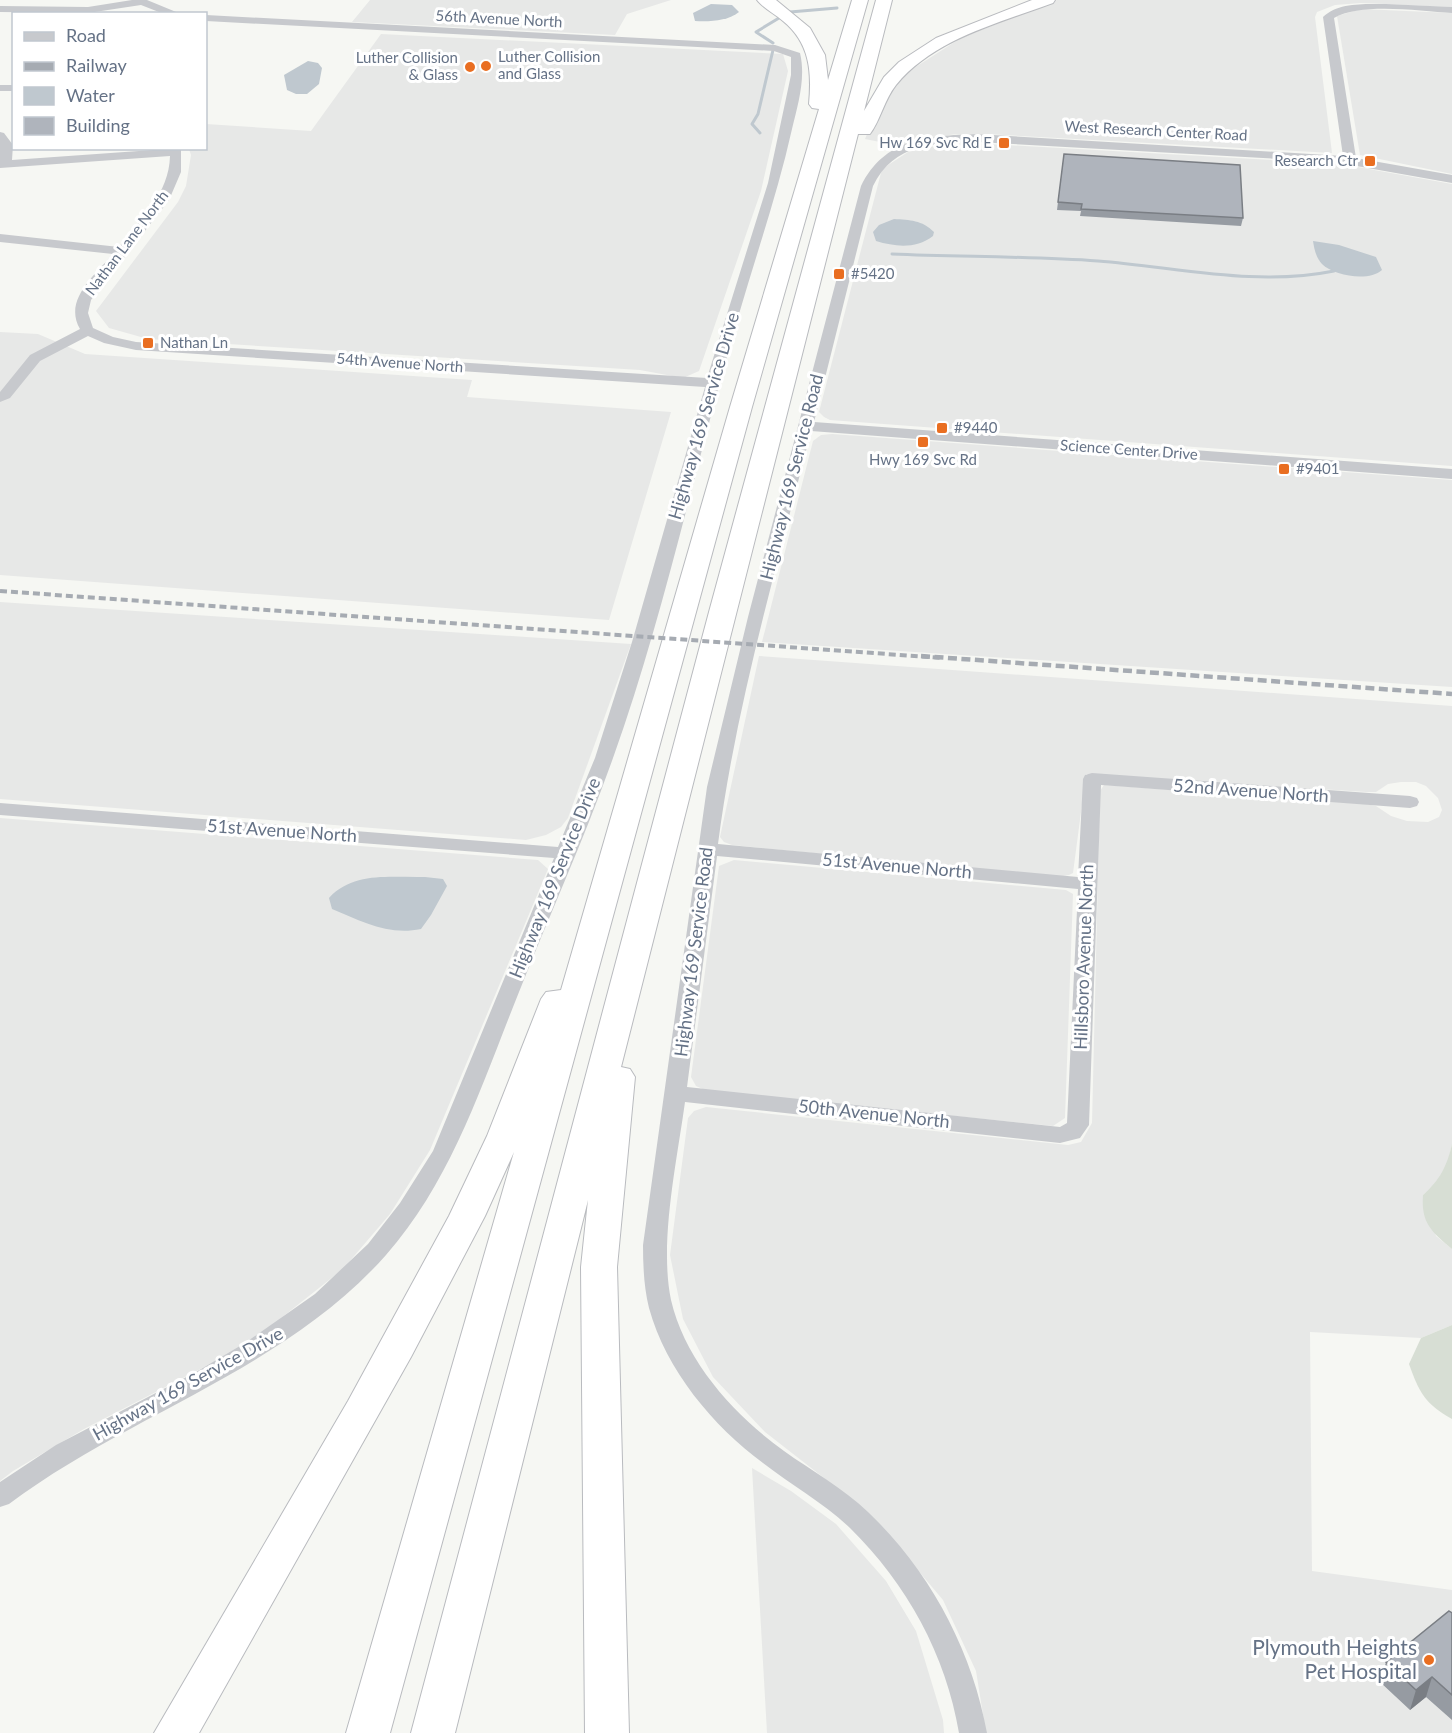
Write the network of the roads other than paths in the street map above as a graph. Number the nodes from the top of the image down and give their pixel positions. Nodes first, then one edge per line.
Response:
1 (765, 0) edge
2 (860, 0) edge
3 (884, 0) edge
4 (1047, 0) edge
5 (139, 1) edge
6 (0, 9) edge
7 (1452, 10) edge
8 (52, 12) edge
9 (79, 12) edge
10 (170, 12) edge
11 (209, 22) edge
12 (790, 51) joint
13 (0, 136) edge
14 (961, 138) joint
15 (176, 150) edge
16 (1350, 160) junction
17 (2, 164) edge
18 (811, 169) junction
19 (1452, 179) edge
20 (834, 188) junction
21 (0, 238) edge
22 (122, 251) junction
23 (88, 331) junction
24 (713, 383) junction
25 (0, 398) edge
26 (806, 426) junction
27 (1452, 474) edge
28 (1092, 779) joint
29 (1410, 802) dead end
30 (0, 809) edge
31 (708, 849) junction
32 (565, 853) junction
33 (1086, 884) junction
34 (595, 928) junction
35 (630, 971) junction
36 (676, 1093) junction
37 (1072, 1132) joint
38 (0, 1496) edge
39 (176, 1733) edge
40 (368, 1733) edge
41 (433, 1733) edge
42 (607, 1733) edge
43 (974, 1733) edge

1 - 18 highway
2 - 18 highway
3 - 20 highway
4 - 20 highway
5 - 9 street
5 - 10 street
6 - 8 street
7 - 16 street
11 - 12 street, 56th Avenue North
12 - 24 street, Highway 169 Service Drive
13 - 17 street
14 - 16 street, West Research Center Road
14 - 26 street, Highway 169 Service Road
15 - 17 street
15 - 22 street, Nathan Lane North
16 - 19 street, West Research Center Road
18 - 34 highway
20 - 35 highway
21 - 22 street
22 - 23 street, Nathan Lane North
23 - 24 street, 54th Avenue North
23 - 25 street
24 - 32 street, Highway 169 Service Drive
26 - 27 street, Science Center Drive
26 - 31 street, Highway 169 Service Road
28 - 29 street, 52nd Avenue North
28 - 33 street, Hillsboro Avenue North
30 - 32 street, 51st Avenue North
31 - 33 street, 51st Avenue North
31 - 36 street, Highway 169 Service Road
32 - 38 street, Highway 169 Service Drive
33 - 37 street, Hillsboro Avenue North
34 - 39 highway
34 - 40 highway
35 - 41 highway
35 - 42 highway
36 - 37 street, 50th Avenue North
36 - 43 street, Highway 169 Service Road

